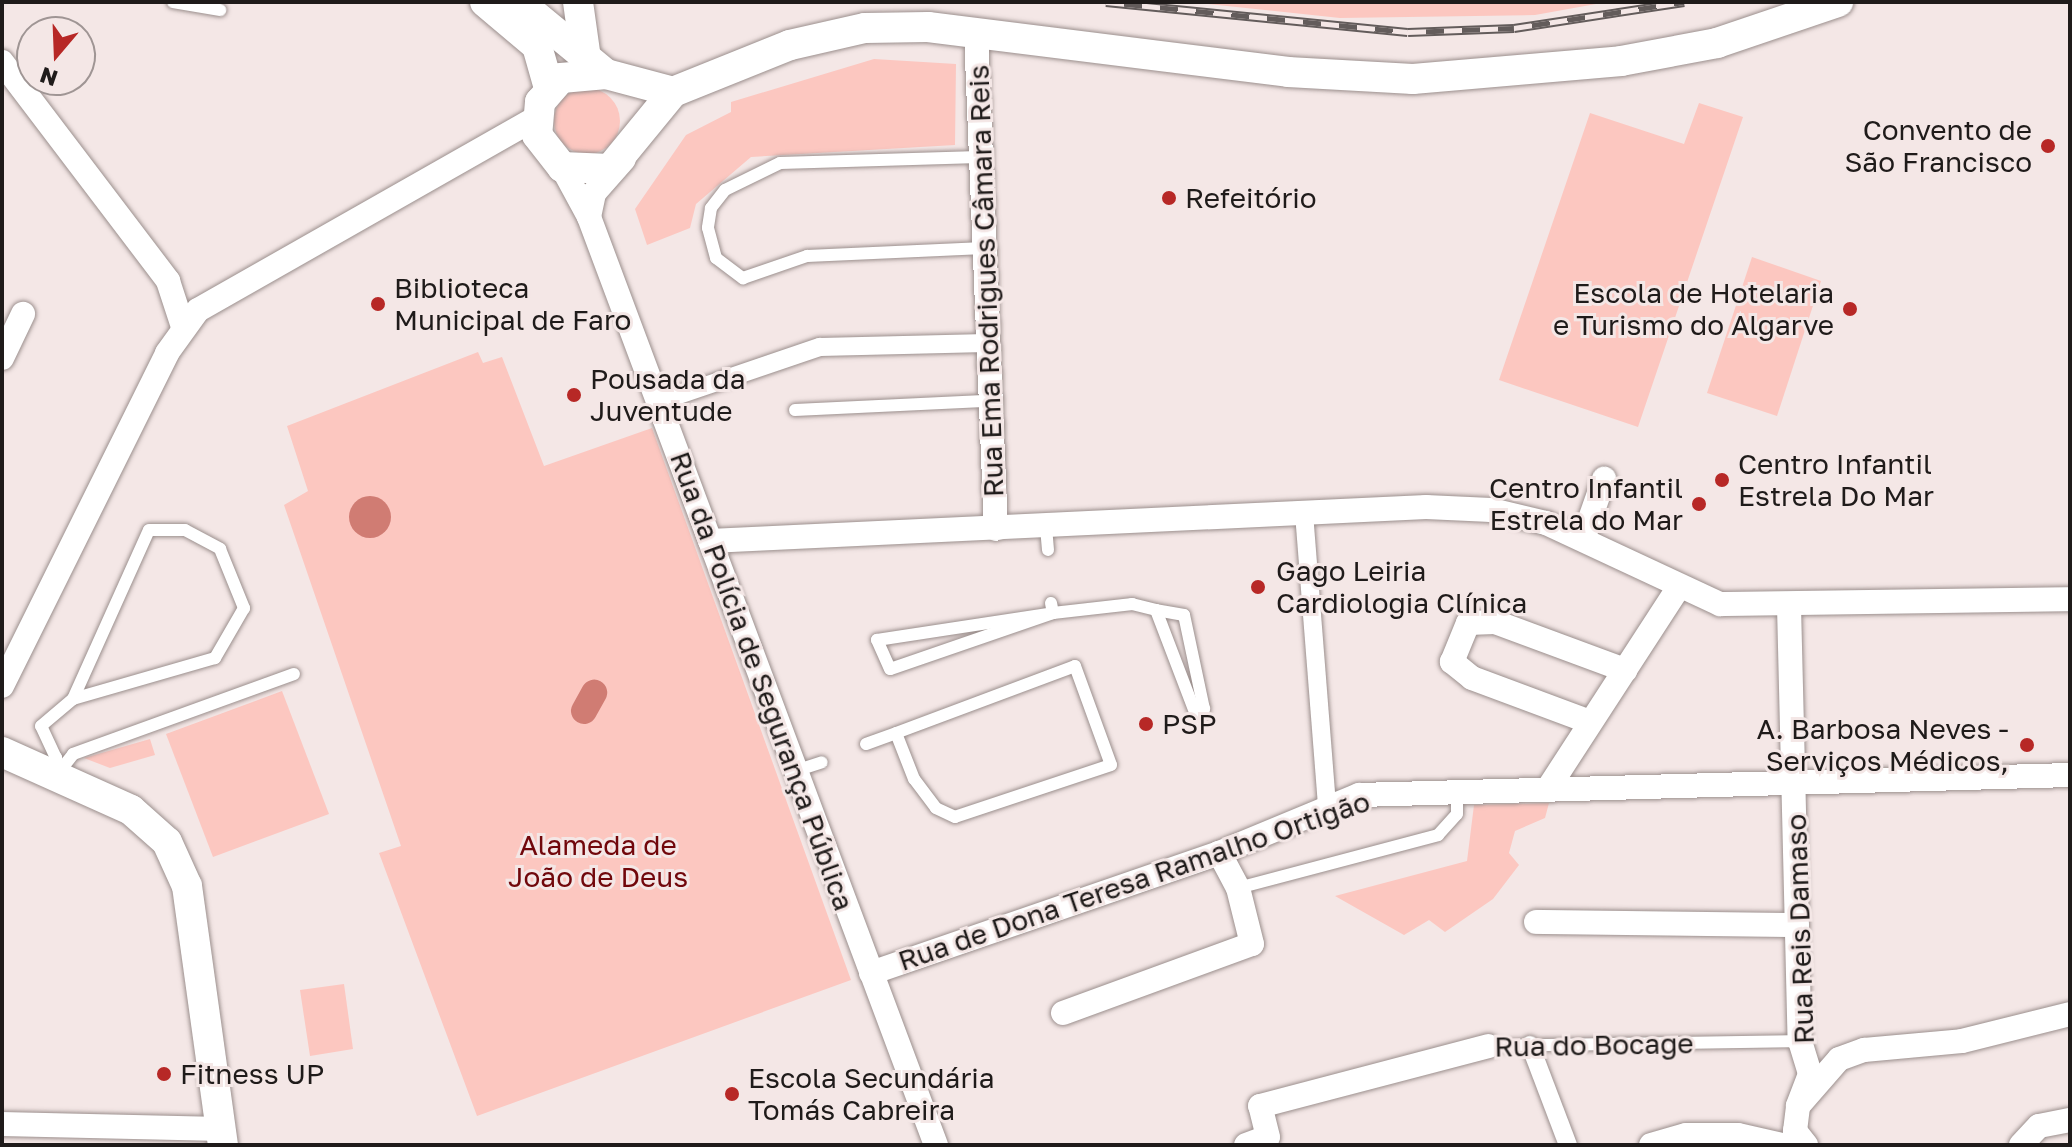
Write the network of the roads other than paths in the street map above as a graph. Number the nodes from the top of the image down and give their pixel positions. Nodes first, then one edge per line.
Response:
1 (173, 2) edge
2 (485, 2) edge
3 (519, 2) edge
4 (578, 2) edge
5 (1838, 2) edge
6 (220, 10) dead end
7 (976, 33) junction
8 (2, 62) edge
9 (603, 71) junction
10 (549, 88) junction
11 (673, 92) junction
12 (536, 118) junction
13 (503, 143) junction
14 (629, 152) junction
15 (979, 157) junction
16 (559, 165) junction
17 (589, 217) junction
18 (984, 248) junction
19 (168, 281) junction
20 (228, 295) junction
21 (23, 314) dead end
22 (183, 327) junction
23 (987, 343) junction
24 (2, 358) edge
25 (989, 401) junction
26 (658, 402) junction
27 (795, 410) dead end
28 (1604, 479) dead end
29 (1304, 513) junction
30 (1005, 529) junction
31 (1583, 539) junction
32 (710, 541) junction
33 (1679, 587) junction
34 (2070, 599) edge
35 (1789, 606) junction
36 (1052, 608) junction
37 (1156, 610) junction
38 (1625, 670) junction
39 (294, 674) dead end
40 (2, 686) edge
41 (73, 699) junction
42 (1590, 722) junction
43 (896, 733) junction
44 (866, 744) dead end
45 (2, 752) edge
46 (822, 762) dead end
47 (795, 771) junction
48 (52, 775) junction
49 (2070, 775) edge
50 (1796, 779) junction
51 (1549, 787) junction
52 (1457, 789) junction
53 (1327, 808) junction
54 (1219, 853) junction
55 (1238, 888) junction
56 (1536, 922) dead end
57 (1797, 925) junction
58 (871, 973) junction
59 (1063, 1013) dead end
60 (2070, 1014) edge
61 (1800, 1041) junction
62 (1530, 1045) junction
63 (1488, 1046) joint
64 (1798, 1106) junction
65 (2070, 1120) edge
66 (2, 1124) edge
67 (222, 1137) edge
68 (936, 1145) edge
69 (1246, 1145) edge
70 (1568, 1145) edge
71 (1651, 1145) edge
72 (1782, 1145) edge
73 (1806, 1145) edge
74 (2021, 1145) edge

1 - 6 lane
2 - 10 street
3 - 9 street
4 - 9 street
5 - 7 street
7 - 11 street
7 - 15 street, Rua Ema Rodrigues Câmara Reis
8 - 19 street
9 - 10 street
9 - 11 street
9 - 14 street
10 - 12 street
11 - 14 street
12 - 13 street
12 - 16 street
13 - 16 street
13 - 20 street
14 - 16 street
14 - 17 street
15 - 18 street, Rua Ema Rodrigues Câmara Reis
15 - 18 lane
16 - 17 street, Rua da Polícia de Segurança Pública
17 - 26 street, Rua da Polícia de Segurança Pública
18 - 23 street, Rua Ema Rodrigues Câmara Reis
19 - 20 street
19 - 22 street
20 - 22 street
21 - 24 street
22 - 40 street
23 - 25 street, Rua Ema Rodrigues Câmara Reis
23 - 26 street
25 - 27 lane
25 - 30 street, Rua Ema Rodrigues Câmara Reis
26 - 32 street, Rua da Polícia de Segurança Pública
28 - 31 street
29 - 30 street
29 - 31 street
29 - 53 street
30 - 32 street
31 - 33 street
32 - 47 street, Rua da Polícia de Segurança Pública
33 - 35 street
33 - 38 street
34 - 35 street
35 - 50 street, Rua Reis Damaso
36 - 36 lane
36 - 37 lane
37 - 37 lane
38 - 42 street
38 - 42 street
39 - 48 lane
41 - 41 lane
41 - 48 lane
42 - 51 street
43 - 43 lane
43 - 44 lane
45 - 48 street
46 - 47 lane
47 - 58 street, Rua da Polícia de Segurança Pública
48 - 67 street
49 - 50 street, Rua de Dona Teresa Ramalho Ortigão
50 - 51 street, Rua de Dona Teresa Ramalho Ortigão
50 - 57 street, Rua Reis Damaso
51 - 52 street, Rua de Dona Teresa Ramalho Ortigão
52 - 53 street, Rua de Dona Teresa Ramalho Ortigão
52 - 55 lane
53 - 54 street, Rua de Dona Teresa Ramalho Ortigão
54 - 55 street
54 - 58 street, Rua de Dona Teresa Ramalho Ortigão
55 - 59 street
56 - 57 street
57 - 61 street, Rua Reis Damaso
58 - 68 street, Rua da Polícia de Segurança Pública
60 - 64 street
61 - 62 lane, Rua do Bocage
61 - 64 street, Rua Reis Damaso
62 - 63 lane, Rua do Bocage
62 - 70 street
63 - 69 street, Rua do Bocage
64 - 73 street
65 - 74 street
66 - 67 street
71 - 72 street

